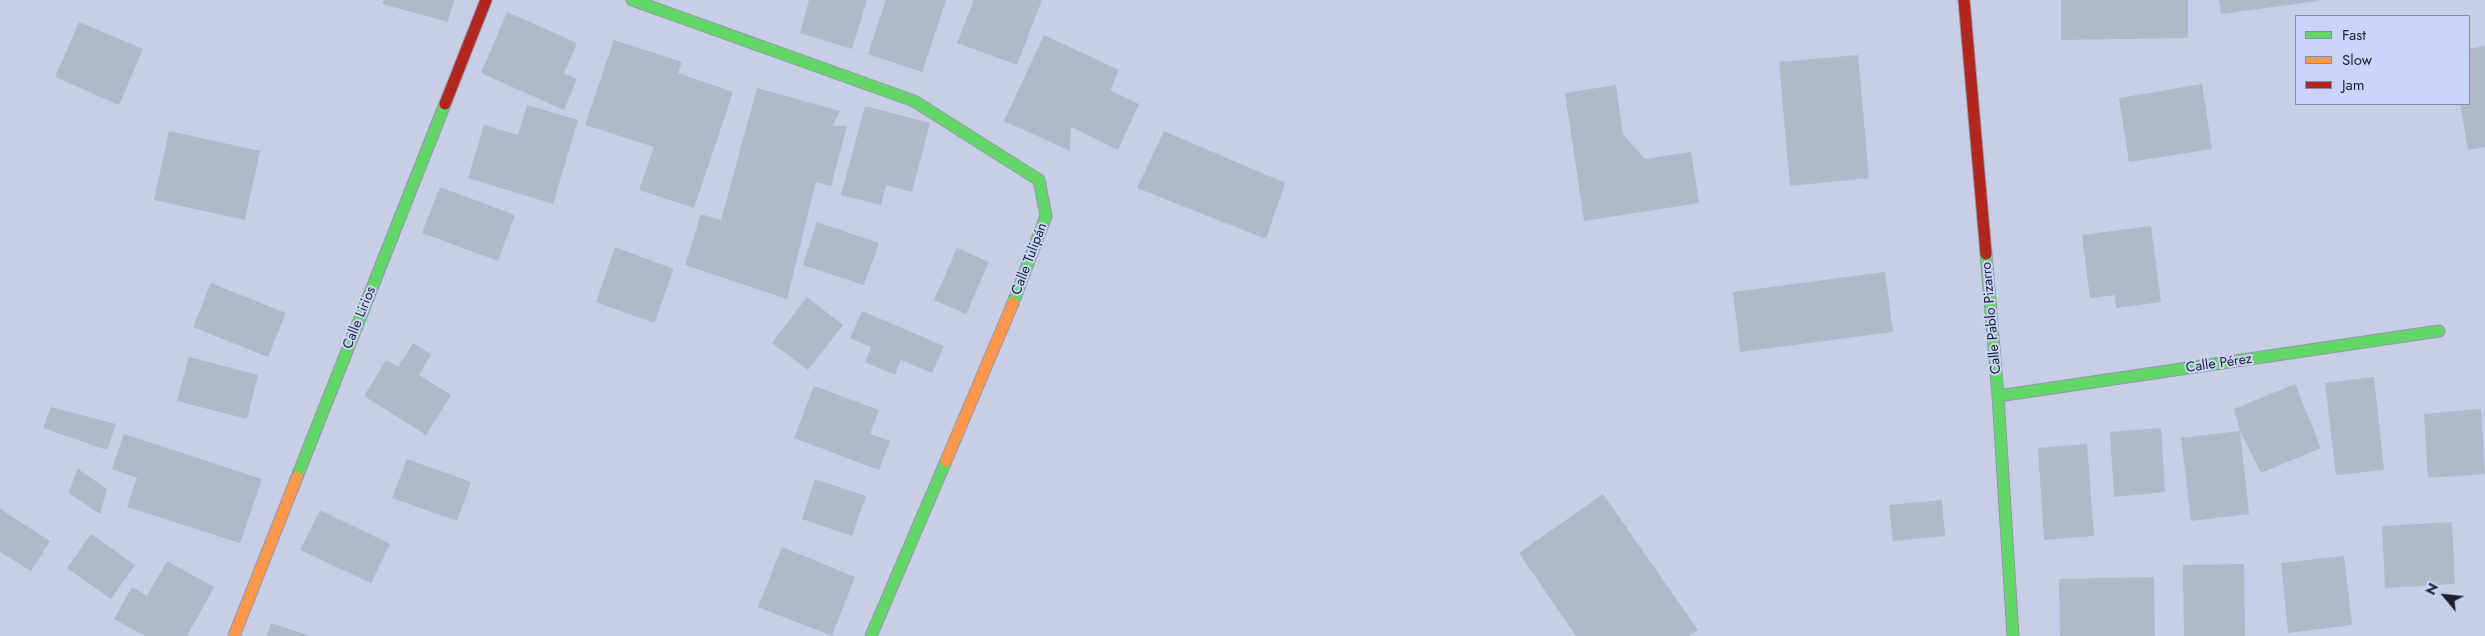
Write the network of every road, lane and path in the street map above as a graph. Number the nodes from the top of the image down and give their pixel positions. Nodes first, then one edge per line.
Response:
1 (486, 0) edge
2 (632, 0) edge
3 (1964, 0) edge
4 (2439, 331) dead end
5 (1998, 396) junction
6 (234, 636) edge
7 (871, 636) edge
8 (2013, 636) edge

1 - 6 street, Calle Lirios
2 - 7 street, Calle Tulipán
3 - 5 street, Calle Pablo Pizarro
4 - 5 street, Calle Pérez
5 - 8 street, Calle Pablo Pizarro

